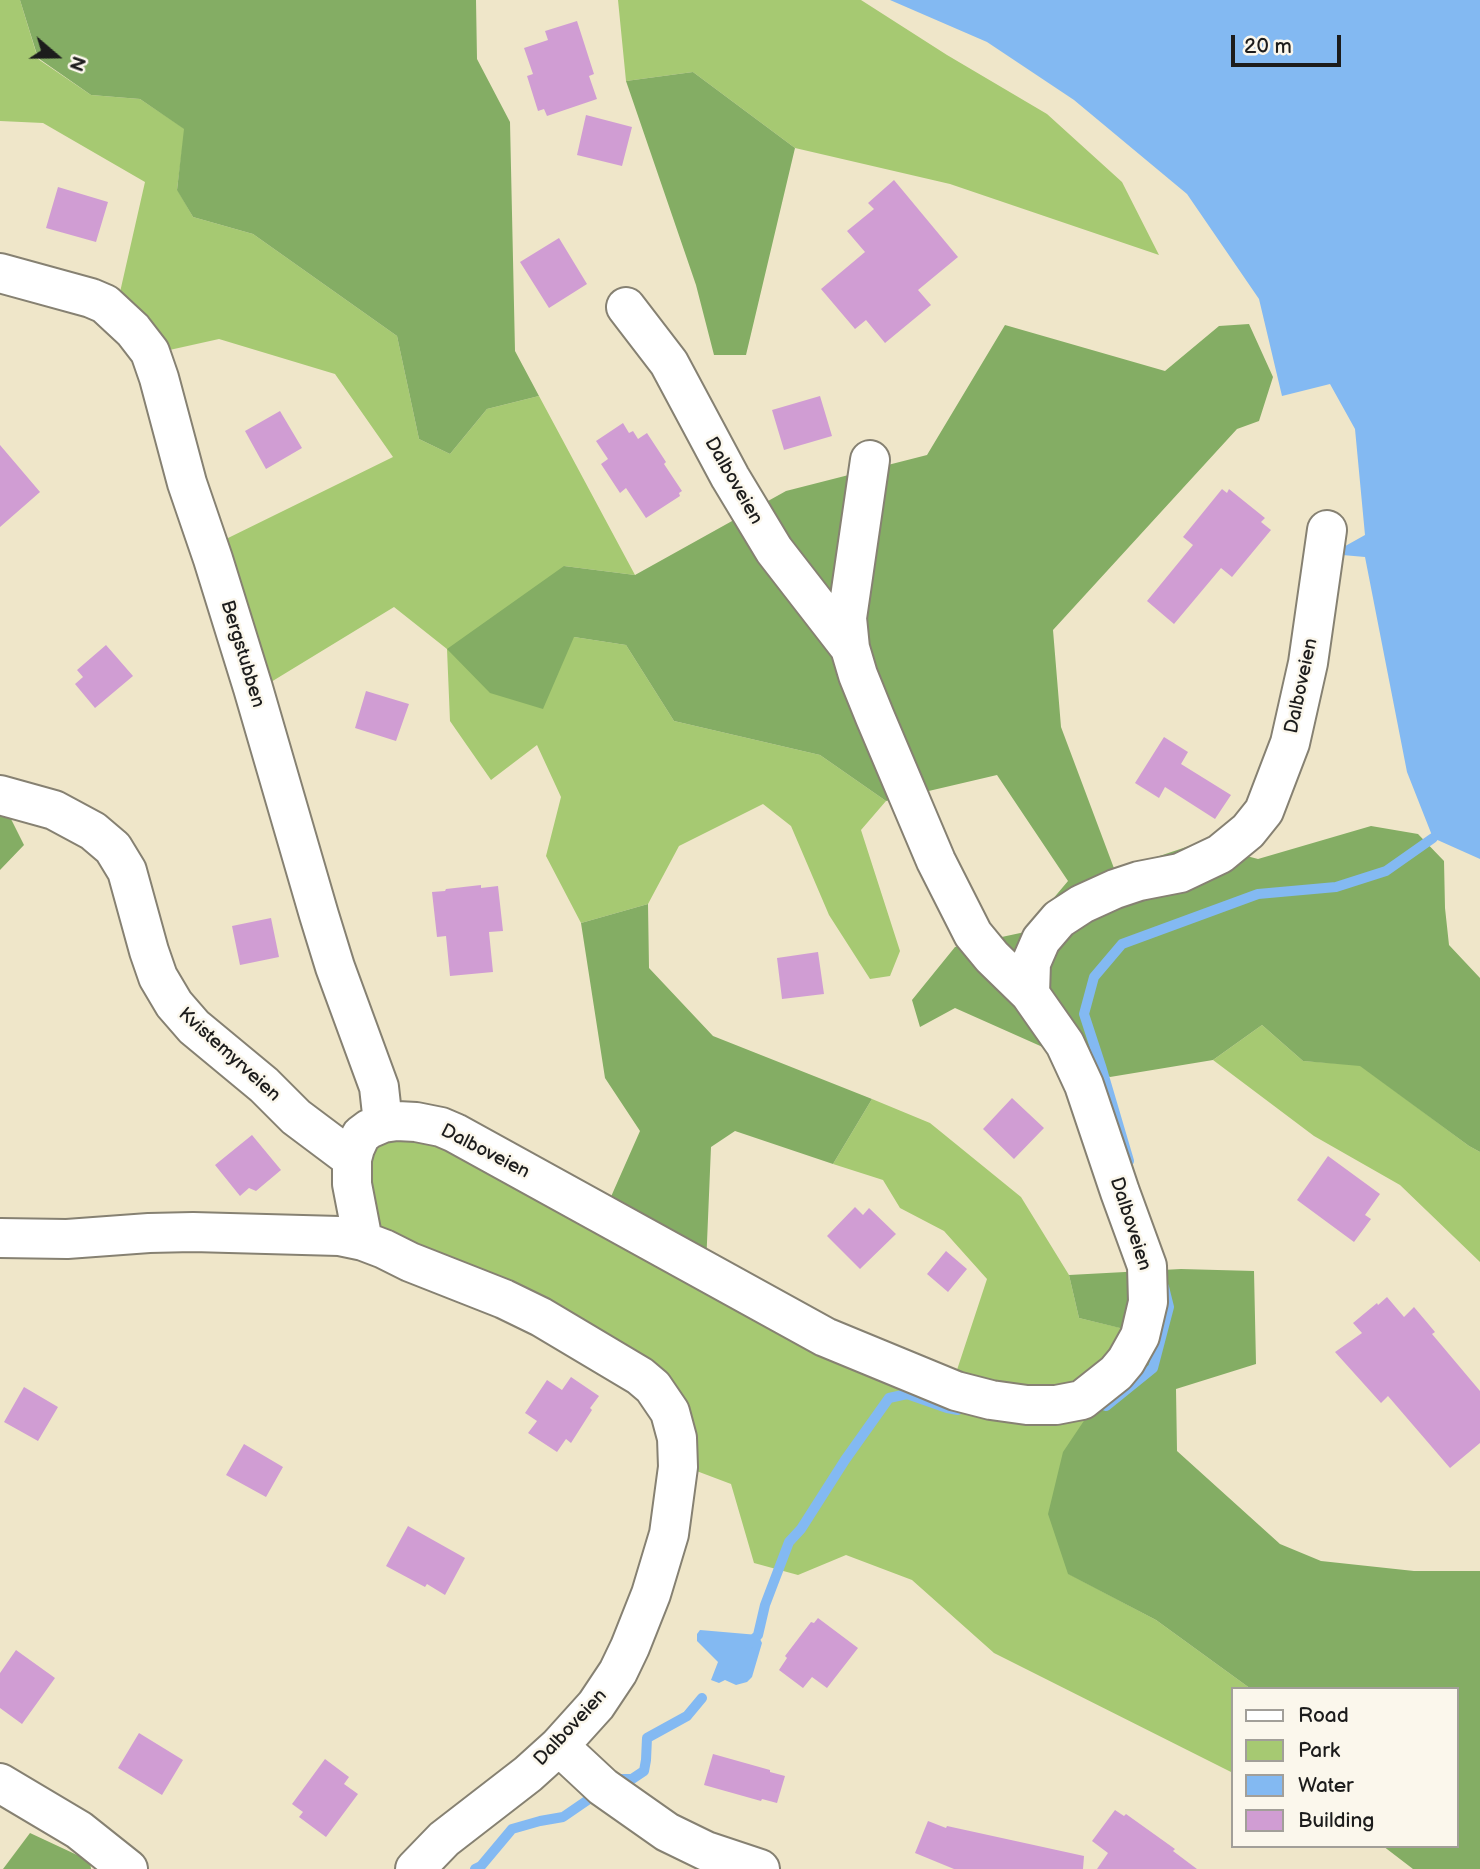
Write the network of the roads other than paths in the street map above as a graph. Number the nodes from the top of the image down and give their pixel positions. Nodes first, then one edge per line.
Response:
1 (0, 273) edge
2 (626, 307) dead end
3 (870, 460) dead end
4 (1327, 530) dead end
5 (850, 648) junction
6 (0, 795) edge
7 (1030, 994) junction
8 (383, 1123) junction
9 (352, 1159) junction
10 (0, 1238) edge
11 (363, 1241) junction
12 (559, 1746) junction
13 (0, 1783) edge
14 (128, 1869) edge
15 (415, 1869) edge
16 (760, 1869) edge

1 - 8 street, Bergstubben
2 - 5 street, Dalboveien
3 - 5 street, Dalboveien
4 - 7 street, Dalboveien
5 - 7 street, Dalboveien
6 - 9 street, Kvistemyrveien
7 - 8 street, Dalboveien
8 - 9 street
9 - 11 street
10 - 11 street, Dalboveien
11 - 12 street, Dalboveien
12 - 15 street, Dalboveien
12 - 16 street
13 - 14 street

